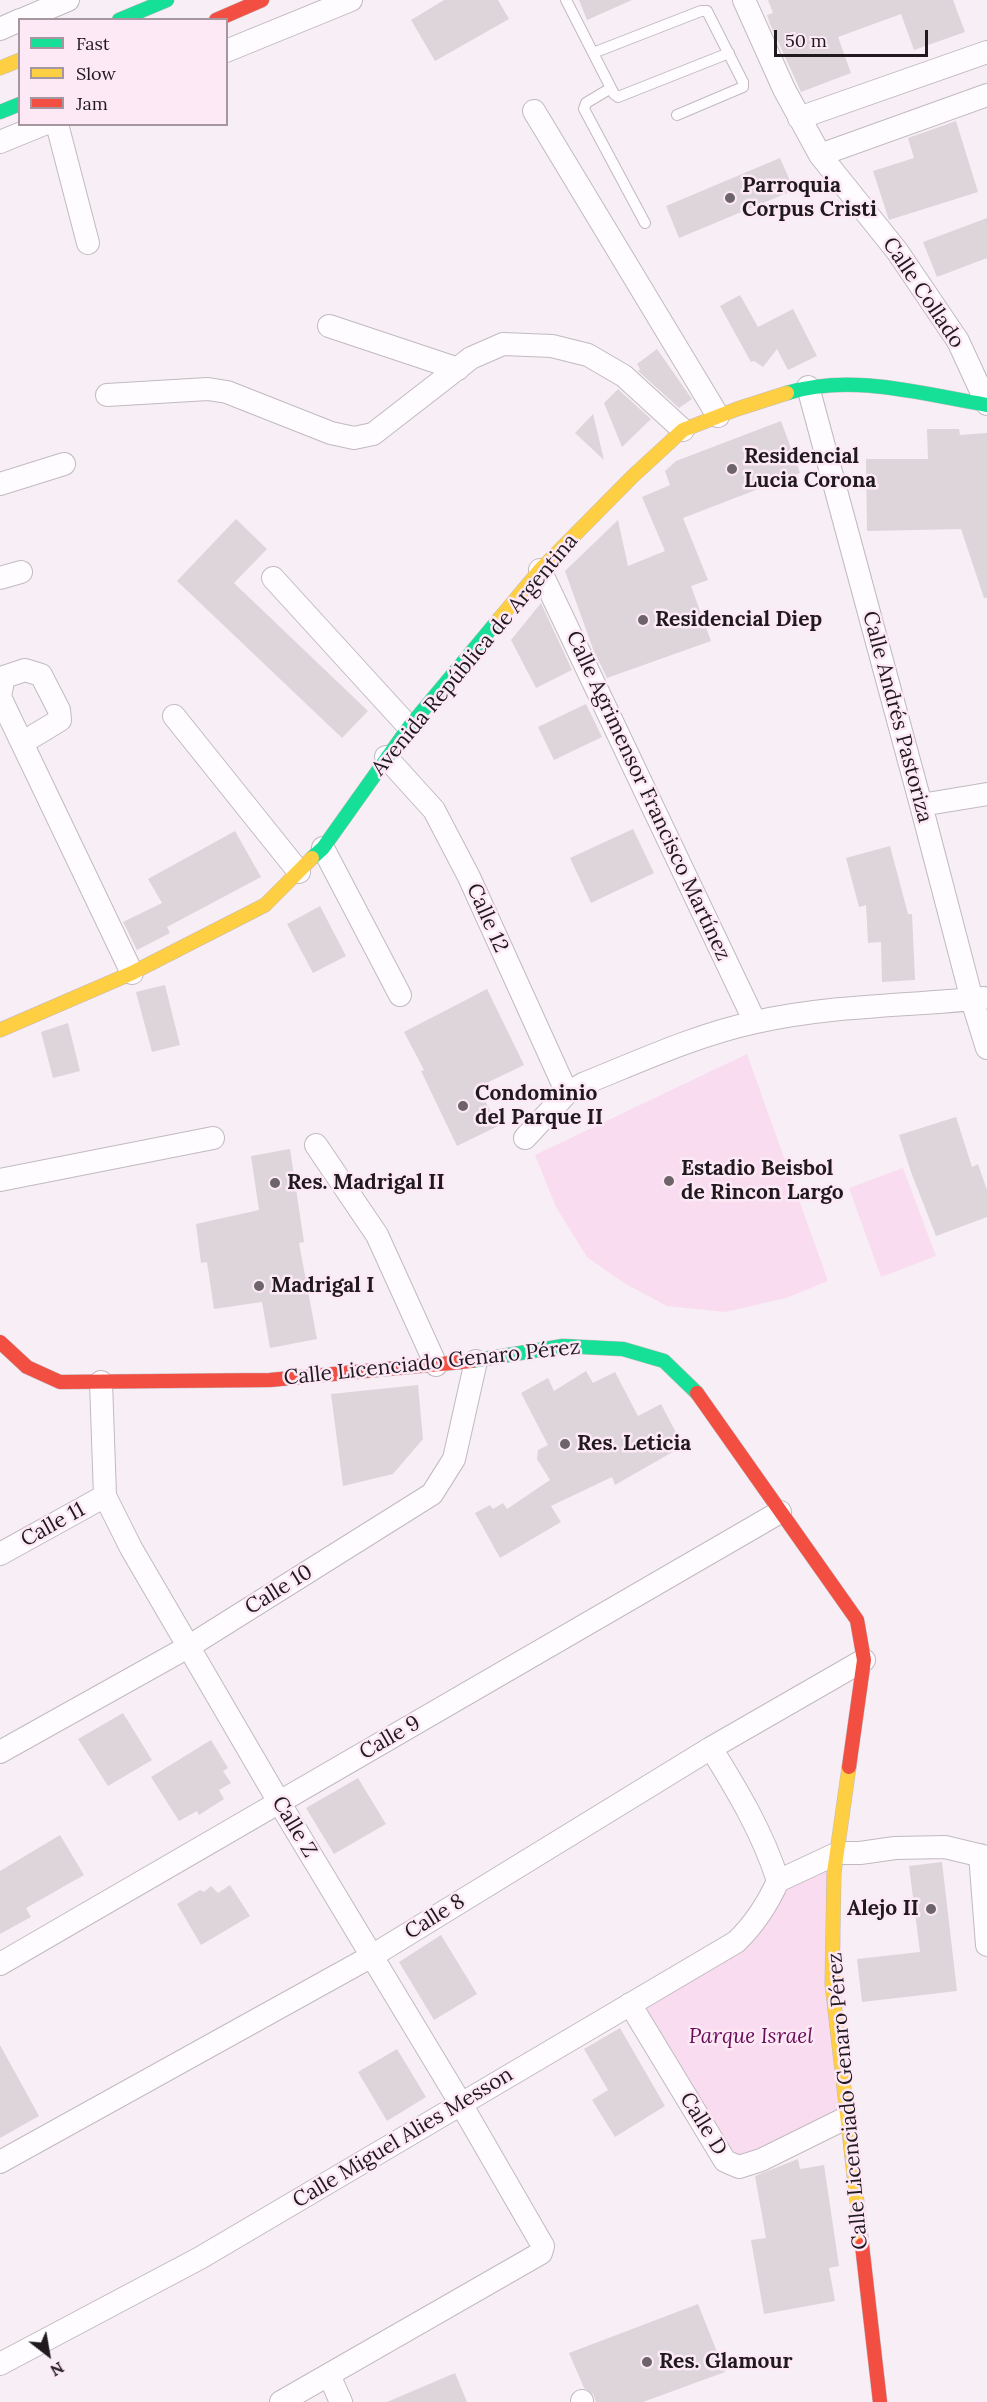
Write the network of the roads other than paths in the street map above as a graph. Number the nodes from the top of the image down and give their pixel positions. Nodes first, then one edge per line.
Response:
1 (68, 0) edge
2 (166, 0) edge
3 (262, 0) edge
4 (351, 0) edge
5 (566, 0) edge
6 (744, 0) edge
7 (25, 18) edge
8 (124, 18) edge
9 (221, 18) edge
10 (18, 21) edge
11 (0, 29) edge
12 (228, 50) edge
13 (987, 52) edge
14 (593, 53) junction
15 (729, 53) junction
16 (18, 61) edge
17 (0, 68) edge
18 (611, 88) junction
19 (987, 95) edge
20 (18, 105) edge
21 (534, 111) dead end
22 (0, 112) edge
23 (677, 115) dead end
24 (799, 118) junction
25 (39, 126) edge
26 (58, 126) edge
27 (0, 142) edge
28 (820, 155) junction
29 (645, 223) dead end
30 (87, 243) dead end
31 (329, 326) dead end
32 (458, 369) junction
33 (808, 387) junction
34 (108, 395) dead end
35 (987, 404) edge
36 (718, 416) junction
37 (682, 430) junction
38 (64, 464) dead end
39 (0, 484) edge
40 (540, 570) junction
41 (273, 578) dead end
42 (0, 696) edge
43 (174, 716) dead end
44 (409, 727) junction
45 (22, 743) junction
46 (386, 757) junction
47 (987, 794) edge
48 (921, 805) junction
49 (323, 848) junction
50 (299, 872) junction
51 (132, 973) junction
52 (400, 995) dead end
53 (979, 999) edge
54 (755, 1022) junction
55 (0, 1030) edge
56 (987, 1048) edge
57 (567, 1093) junction
58 (213, 1138) dead end
59 (525, 1138) dead end
60 (316, 1145) dead end
61 (0, 1180) edge
62 (0, 1342) edge
63 (476, 1361) junction
64 (436, 1365) junction
65 (101, 1382) junction
66 (105, 1496) junction
67 (780, 1512) junction
68 (0, 1554) edge
69 (188, 1647) junction
70 (864, 1660) junction
71 (711, 1748) junction
72 (0, 1752) edge
73 (279, 1802) junction
74 (838, 1853) junction
75 (984, 1856) edge
76 (778, 1881) junction
77 (987, 1945) edge
78 (372, 1956) junction
79 (0, 1964) edge
80 (630, 2004) junction
81 (461, 2104) junction
82 (846, 2118) junction
83 (0, 2162) edge
84 (0, 2364) edge
85 (329, 2375) junction
86 (281, 2402) edge
87 (341, 2402) edge
88 (880, 2402) edge

1 - 7 street
2 - 8 main road
3 - 9 main road
4 - 12 street
5 - 14 lane
6 - 24 street, Calle Collado
10 - 11 street
13 - 24 street
14 - 15 lane
14 - 18 lane
15 - 18 lane
15 - 23 lane
16 - 17 main road
18 - 29 lane
19 - 28 street
20 - 22 main road
21 - 36 street
24 - 28 street, Calle Collado
25 - 27 street
26 - 30 street
28 - 35 street, Calle Collado
31 - 32 street
32 - 34 street
32 - 37 street
33 - 35 main road, Avenida República de Argentina
33 - 36 main road, Avenida República de Argentina
33 - 48 street, Calle Andrés Pastoriza
36 - 37 main road, Avenida República de Argentina
37 - 40 main road, Avenida República de Argentina
38 - 39 street
40 - 44 main road, Avenida República de Argentina
40 - 54 street, Calle Agrimensor Francisco Martínez
41 - 44 street
42 - 45 street
42 - 45 street
43 - 50 street
44 - 46 main road, Avenida República de Argentina
45 - 51 street
46 - 49 main road, Avenida República de Argentina
46 - 57 street, Calle 12
47 - 48 street
48 - 53 street, Calle Andrés Pastoriza
49 - 50 main road, Avenida República de Argentina
49 - 52 street
50 - 51 main road, Avenida República de Argentina
51 - 55 main road, Avenida República de Argentina
53 - 54 street
53 - 56 street, Calle Andrés Pastoriza
54 - 57 street
57 - 59 street
58 - 61 street
60 - 64 street
62 - 65 main road, Calle Licenciado Genaro Pérez
63 - 64 main road, Calle Licenciado Genaro Pérez
63 - 67 main road, Calle Licenciado Genaro Pérez
63 - 69 street, Calle 10
64 - 65 main road, Calle Licenciado Genaro Pérez
65 - 66 street, Calle Z
66 - 68 street, Calle 11
66 - 69 street, Calle Z
67 - 70 main road, Calle Licenciado Genaro Pérez
67 - 73 street, Calle 9
69 - 72 street, Calle 10
69 - 73 street, Calle Z
70 - 71 street, Calle 8
70 - 74 main road, Calle Licenciado Genaro Pérez
71 - 76 street
71 - 78 street, Calle 8
73 - 78 street, Calle Z
73 - 79 street, Calle 9
74 - 75 street
74 - 76 street
74 - 82 main road, Calle Licenciado Genaro Pérez
75 - 77 street
76 - 80 street, Calle Miguel Alies Messon
78 - 81 street, Calle Z
78 - 83 street, Calle 8
80 - 81 street, Calle Miguel Alies Messon
80 - 82 street, Calle D
81 - 84 street, Calle Miguel Alies Messon
81 - 85 street, Calle Z
82 - 88 main road, Calle Licenciado Genaro Pérez
85 - 86 street
85 - 87 street

